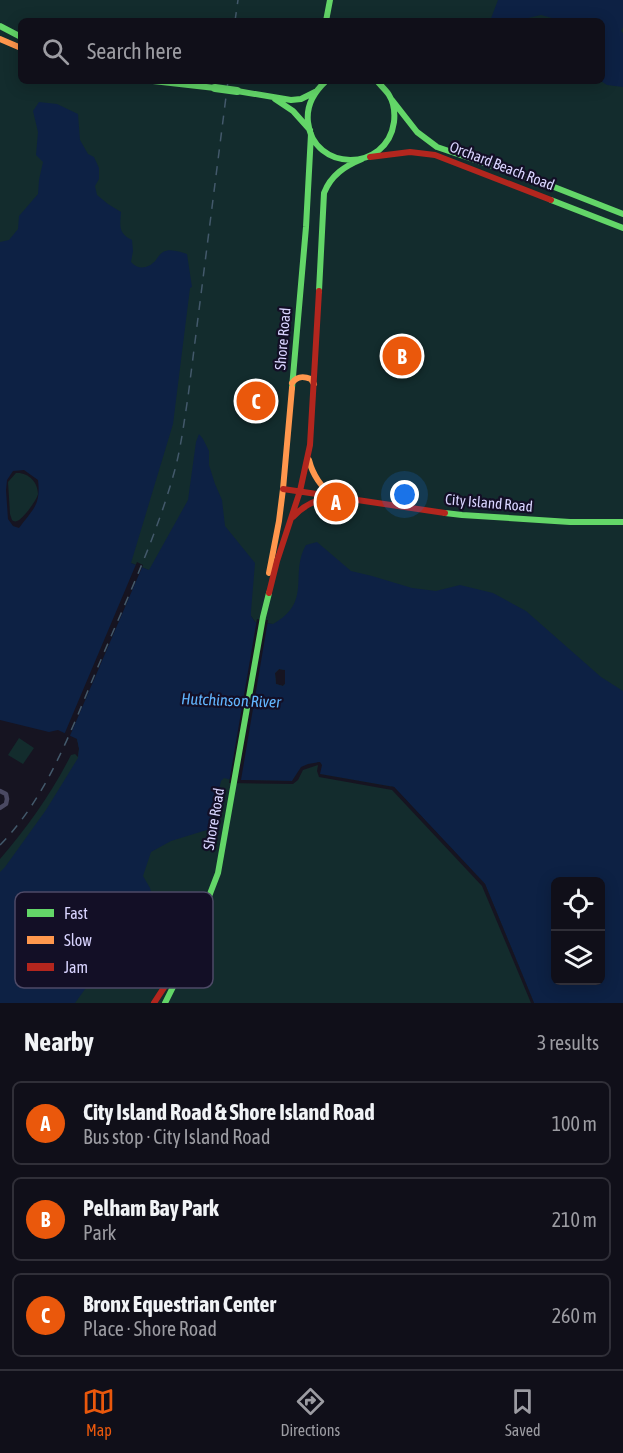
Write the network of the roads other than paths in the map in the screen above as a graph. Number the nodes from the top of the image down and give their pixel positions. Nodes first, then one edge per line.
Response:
1 (330, 0) edge
2 (327, 18) edge
3 (0, 27) edge
4 (18, 36) edge
5 (0, 40) edge
6 (18, 47) edge
7 (188, 84) edge
8 (317, 84) edge
9 (323, 84) edge
10 (380, 84) edge
11 (315, 92) junction
12 (266, 96) junction
13 (392, 100) junction
14 (310, 132) junction
15 (364, 158) junction
16 (623, 214) edge
17 (623, 228) edge
18 (292, 385) junction
19 (314, 387) junction
20 (308, 454) junction
21 (283, 489) junction
22 (300, 491) junction
23 (333, 496) junction
24 (290, 521) junction
25 (623, 522) edge
26 (263, 617) junction
27 (0, 791) edge
28 (0, 808) edge
29 (210, 892) edge
30 (163, 988) edge
31 (173, 988) edge
32 (154, 1003) edge
33 (166, 1003) edge

1 - 2 main road
3 - 4 main road
5 - 6 main road
7 - 12 main road, bridge
8 - 11 main road
9 - 11 main road
10 - 13 main road, Orchard Beach Road
11 - 12 main road
11 - 14 main road, Shore Road
12 - 14 main road
13 - 15 main road
13 - 16 main road, Orchard Beach Road
14 - 15 main road
14 - 18 main road, Shore Road
15 - 17 main road, Orchard Beach Road
15 - 19 main road, Shore Road
18 - 19 main road
18 - 21 main road, Shore Road
19 - 20 main road, Shore Road
20 - 22 main road, Shore Road
20 - 23 main road
21 - 22 main road, City Island Road
21 - 26 main road, Shore Road
22 - 23 main road, City Island Road
22 - 24 main road, Shore Road
23 - 24 main road
23 - 25 main road, City Island Road
24 - 26 main road, Shore Road
26 - 29 main road, Shore Road
27 - 28 street
30 - 32 main road, Shore Road
31 - 33 main road, Shore Road

